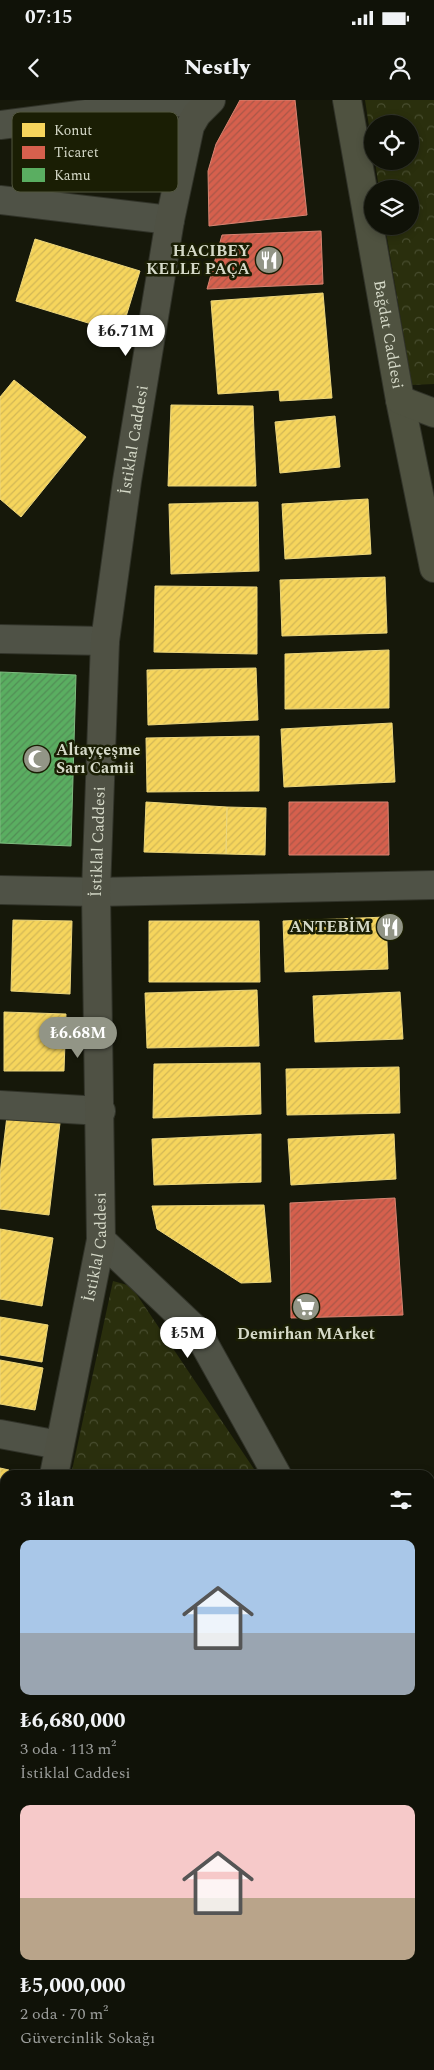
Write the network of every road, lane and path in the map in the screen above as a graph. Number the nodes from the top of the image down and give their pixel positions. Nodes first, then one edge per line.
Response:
1 (195, 100) edge
2 (211, 100) edge
3 (347, 100) edge
4 (101, 112) edge
5 (178, 182) edge
6 (176, 192) edge
7 (0, 200) edge
8 (170, 220) junction
9 (400, 400) junction
10 (434, 414) edge
11 (434, 568) edge
12 (0, 639) edge
13 (105, 642) junction
14 (434, 885) edge
15 (0, 890) edge
16 (96, 892) junction
17 (0, 1105) edge
18 (100, 1111) junction
19 (102, 1240) junction
20 (0, 1434) edge
21 (59, 1445) junction
22 (55, 1470) edge
23 (275, 1470) edge

1 - 4 street
2 - 5 street, İstiklal Caddesi
3 - 9 main road, Bağdat Caddesi
6 - 8 street, İstiklal Caddesi
7 - 8 street
8 - 13 street, İstiklal Caddesi
9 - 10 main road
9 - 11 main road, Bağdat Caddesi
12 - 13 street
13 - 16 street, İstiklal Caddesi
14 - 16 street
15 - 16 street
16 - 18 street, İstiklal Caddesi
17 - 18 street
18 - 19 street, İstiklal Caddesi
19 - 21 street, İstiklal Caddesi
19 - 23 street
20 - 21 street
21 - 22 street, İstiklal Caddesi

